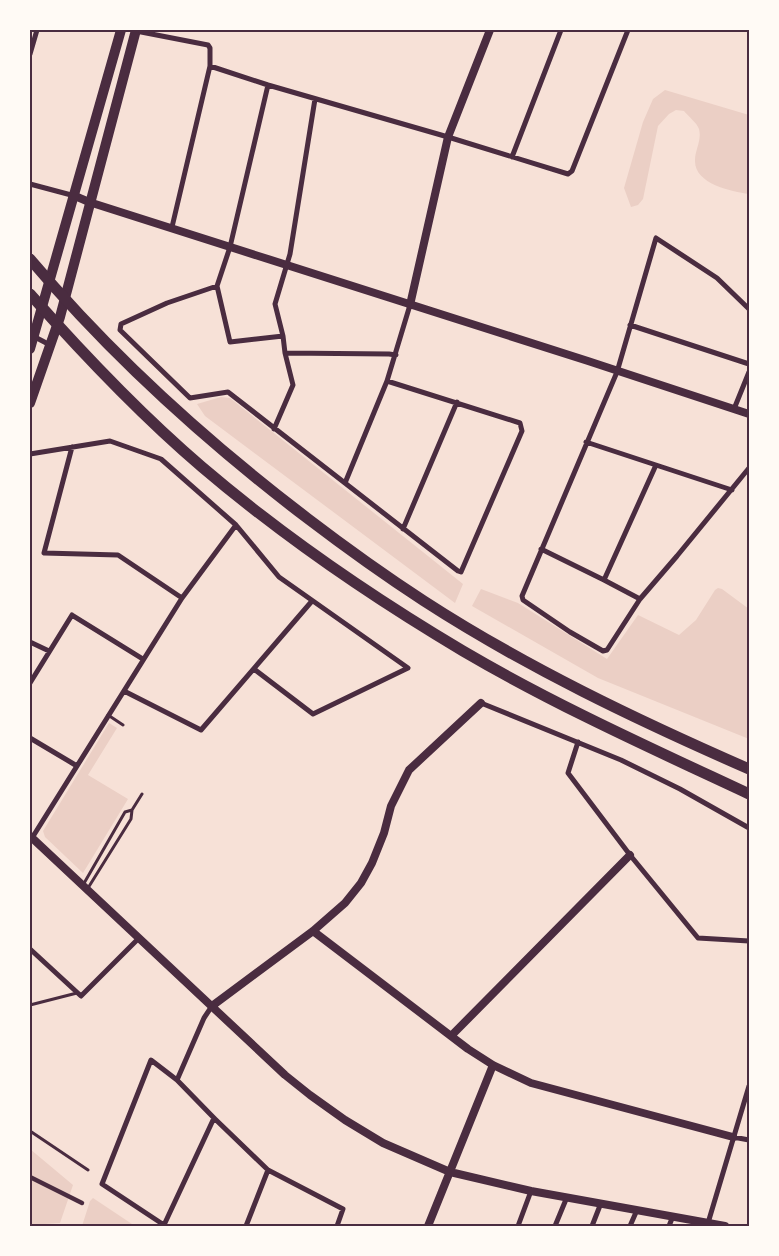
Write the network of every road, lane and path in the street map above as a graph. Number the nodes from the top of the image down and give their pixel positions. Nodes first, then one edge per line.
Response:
1 (37, 30) edge
2 (121, 30) edge
3 (490, 30) edge
4 (561, 30) edge
5 (628, 30) edge
6 (136, 31) edge
7 (30, 54) edge
8 (210, 66) junction
9 (268, 86) junction
10 (315, 99) junction
11 (448, 137) junction
12 (512, 157) junction
13 (30, 184) edge
14 (75, 196) junction
15 (89, 202) junction
16 (172, 228) junction
17 (230, 247) junction
18 (30, 259) edge
19 (287, 265) junction
20 (217, 286) junction
21 (30, 294) edge
22 (30, 305) edge
23 (410, 305) junction
24 (749, 309) edge
25 (630, 325) junction
26 (32, 336) edge
27 (283, 336) junction
28 (51, 345) junction
29 (30, 349) edge
30 (285, 353) junction
31 (396, 356) junction
32 (86, 357) junction
33 (749, 364) edge
34 (617, 372) junction
35 (749, 372) edge
36 (387, 381) junction
37 (457, 402) junction
38 (30, 403) edge
39 (734, 409) junction
40 (749, 414) edge
41 (274, 429) junction
42 (586, 442) junction
43 (72, 447) junction
44 (30, 454) edge
45 (656, 465) junction
46 (749, 468) edge
47 (346, 483) junction
48 (732, 490) junction
49 (236, 525) junction
50 (403, 529) junction
51 (541, 549) junction
52 (604, 580) junction
53 (182, 598) junction
54 (640, 599) junction
55 (312, 601) junction
56 (30, 642) edge
57 (49, 651) junction
58 (143, 659) junction
59 (254, 669) junction
60 (30, 683) edge
61 (124, 691) junction
62 (481, 703) joint
63 (108, 715) junction
64 (124, 724) dead end
65 (30, 738) edge
66 (578, 742) junction
67 (77, 766) junction
68 (749, 769) edge
69 (142, 794) dead end
70 (749, 794) edge
71 (132, 810) junction
72 (749, 828) edge
73 (31, 837) edge
74 (630, 855) junction
75 (85, 887) junction
76 (313, 931) junction
77 (139, 938) junction
78 (749, 941) edge
79 (30, 949) edge
80 (78, 993) junction
81 (30, 1005) edge
82 (212, 1006) junction
83 (451, 1036) junction
84 (493, 1065) junction
85 (178, 1080) junction
86 (749, 1086) edge
87 (214, 1118) junction
88 (30, 1131) edge
89 (733, 1137) junction
90 (749, 1140) edge
91 (88, 1170) dead end
92 (268, 1170) junction
93 (450, 1172) junction
94 (30, 1177) edge
95 (531, 1191) junction
96 (567, 1197) junction
97 (82, 1203) dead end
98 (601, 1203) junction
99 (637, 1210) junction
100 (673, 1216) junction
101 (708, 1223) junction
102 (246, 1226) edge
103 (337, 1226) edge
104 (428, 1226) edge
105 (518, 1226) edge
106 (555, 1226) edge
107 (592, 1226) edge
108 (630, 1226) edge
109 (668, 1226) edge
110 (725, 1226) edge

1 - 7 street
2 - 14 main road
3 - 11 street
4 - 12 street
5 - 12 street
6 - 8 street
6 - 15 main road
8 - 9 street
8 - 16 street
9 - 10 street
9 - 17 street
10 - 11 street
10 - 19 street
11 - 12 street
11 - 23 street
13 - 14 street
14 - 15 street
14 - 26 main road
15 - 16 street
15 - 28 main road
16 - 17 street
17 - 19 street
17 - 20 street
18 - 68 highway
19 - 23 street
19 - 27 street
20 - 27 street
20 - 41 street
21 - 32 highway
22 - 32 highway
23 - 31 street
23 - 34 street
24 - 25 street
25 - 33 street
25 - 34 street
26 - 28 street
26 - 29 main road
27 - 30 street
28 - 38 main road
30 - 31 street
30 - 41 street
31 - 36 street
32 - 70 highway
34 - 39 street
34 - 42 street
35 - 39 street
36 - 37 street
36 - 47 street
37 - 50 street
37 - 50 street
39 - 40 street
41 - 47 street
42 - 45 street
42 - 51 street
43 - 44 street
43 - 49 street
43 - 53 street
45 - 48 street
45 - 52 street
46 - 48 street
47 - 50 street
48 - 54 street
49 - 53 street
49 - 55 street
51 - 52 street
51 - 54 street
52 - 54 street
53 - 58 street
55 - 59 street
55 - 59 street
56 - 57 street
57 - 58 street
57 - 60 street
58 - 61 street
59 - 61 street
61 - 63 street
62 - 66 street
62 - 76 street
63 - 64 lane
63 - 67 street
65 - 67 street
66 - 72 street
66 - 74 street
67 - 73 street
69 - 71 lane
71 - 75 lane
71 - 75 lane
73 - 75 street
74 - 78 street
74 - 83 street
75 - 77 street
76 - 82 street
76 - 83 street
77 - 80 street
77 - 82 street
79 - 80 street
80 - 81 lane
82 - 85 street
82 - 93 street
83 - 84 street
84 - 89 street
84 - 93 street
85 - 87 street
85 - 87 street
86 - 89 street
87 - 92 street
88 - 91 lane
89 - 90 street
89 - 101 street
92 - 102 street
92 - 103 street
93 - 95 street
93 - 104 street
94 - 97 street
95 - 96 street
95 - 105 street
96 - 98 street
96 - 106 street
98 - 99 street
98 - 107 street
99 - 100 street
99 - 108 street
100 - 101 street
100 - 109 street
101 - 110 street

